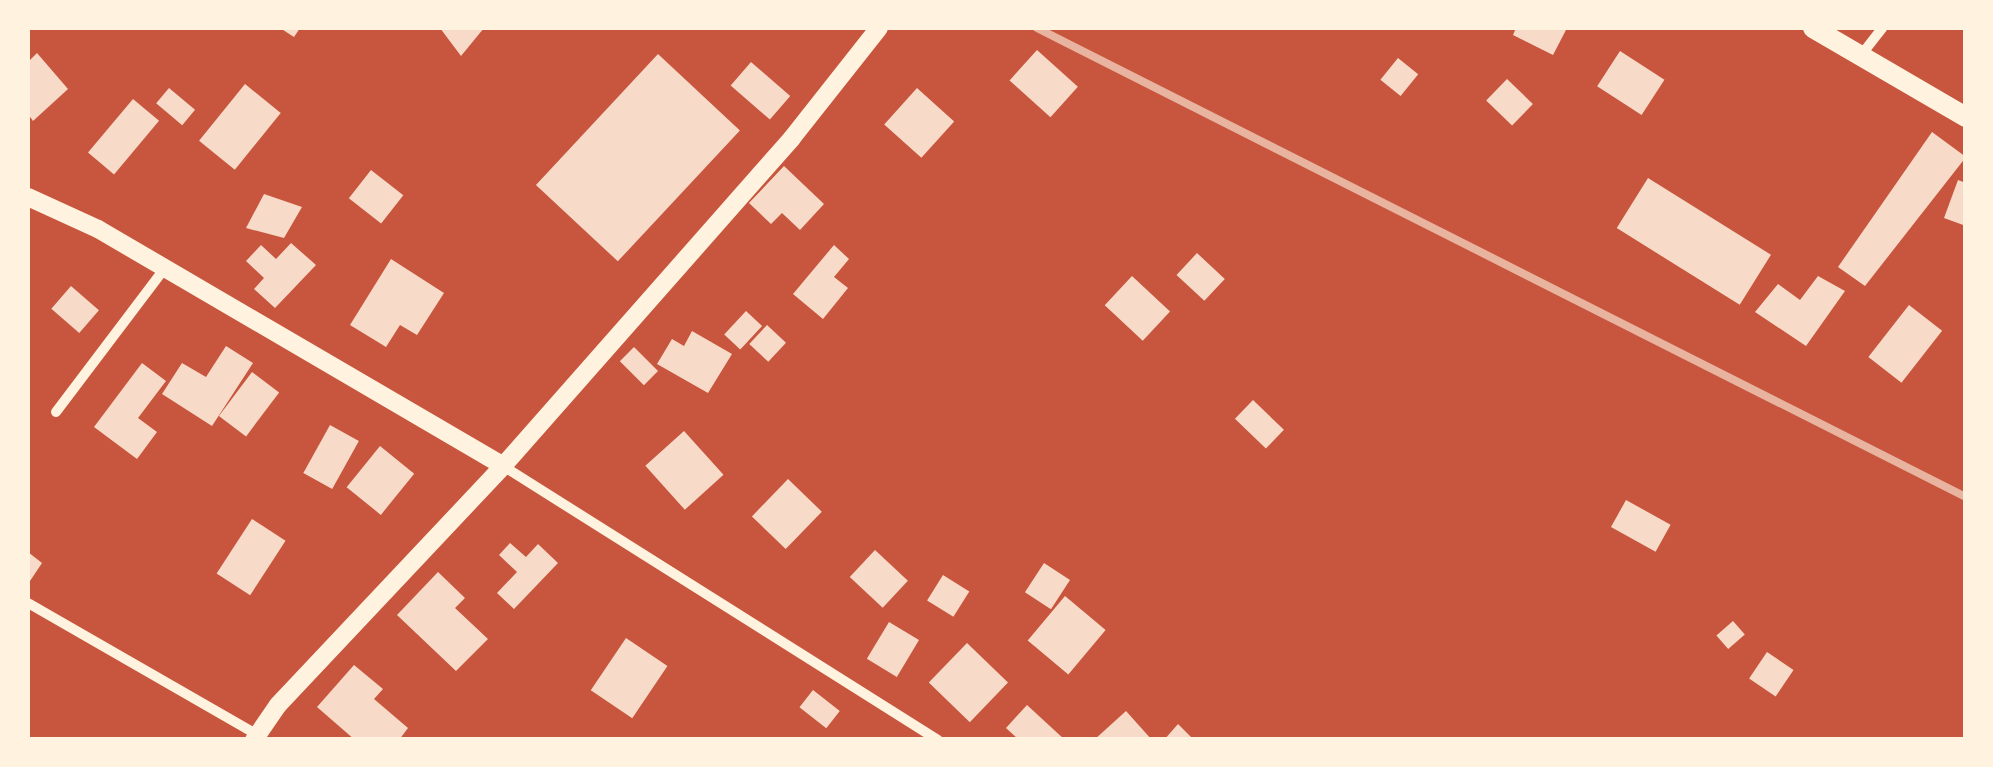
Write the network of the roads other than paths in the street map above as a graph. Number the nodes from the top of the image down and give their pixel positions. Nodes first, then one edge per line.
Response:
1 (879, 28) edge
2 (1812, 28) edge
3 (1882, 28) edge
4 (1862, 54) junction
5 (1966, 117) edge
6 (28, 197) edge
7 (164, 269) junction
8 (56, 412) dead end
9 (503, 466) junction
10 (28, 603) edge
11 (258, 738) edge
12 (938, 740) edge

1 - 9 street
2 - 4 main road
3 - 4 street
4 - 5 main road
6 - 7 street
7 - 8 street
7 - 9 street
9 - 11 street
9 - 12 street
10 - 11 street

